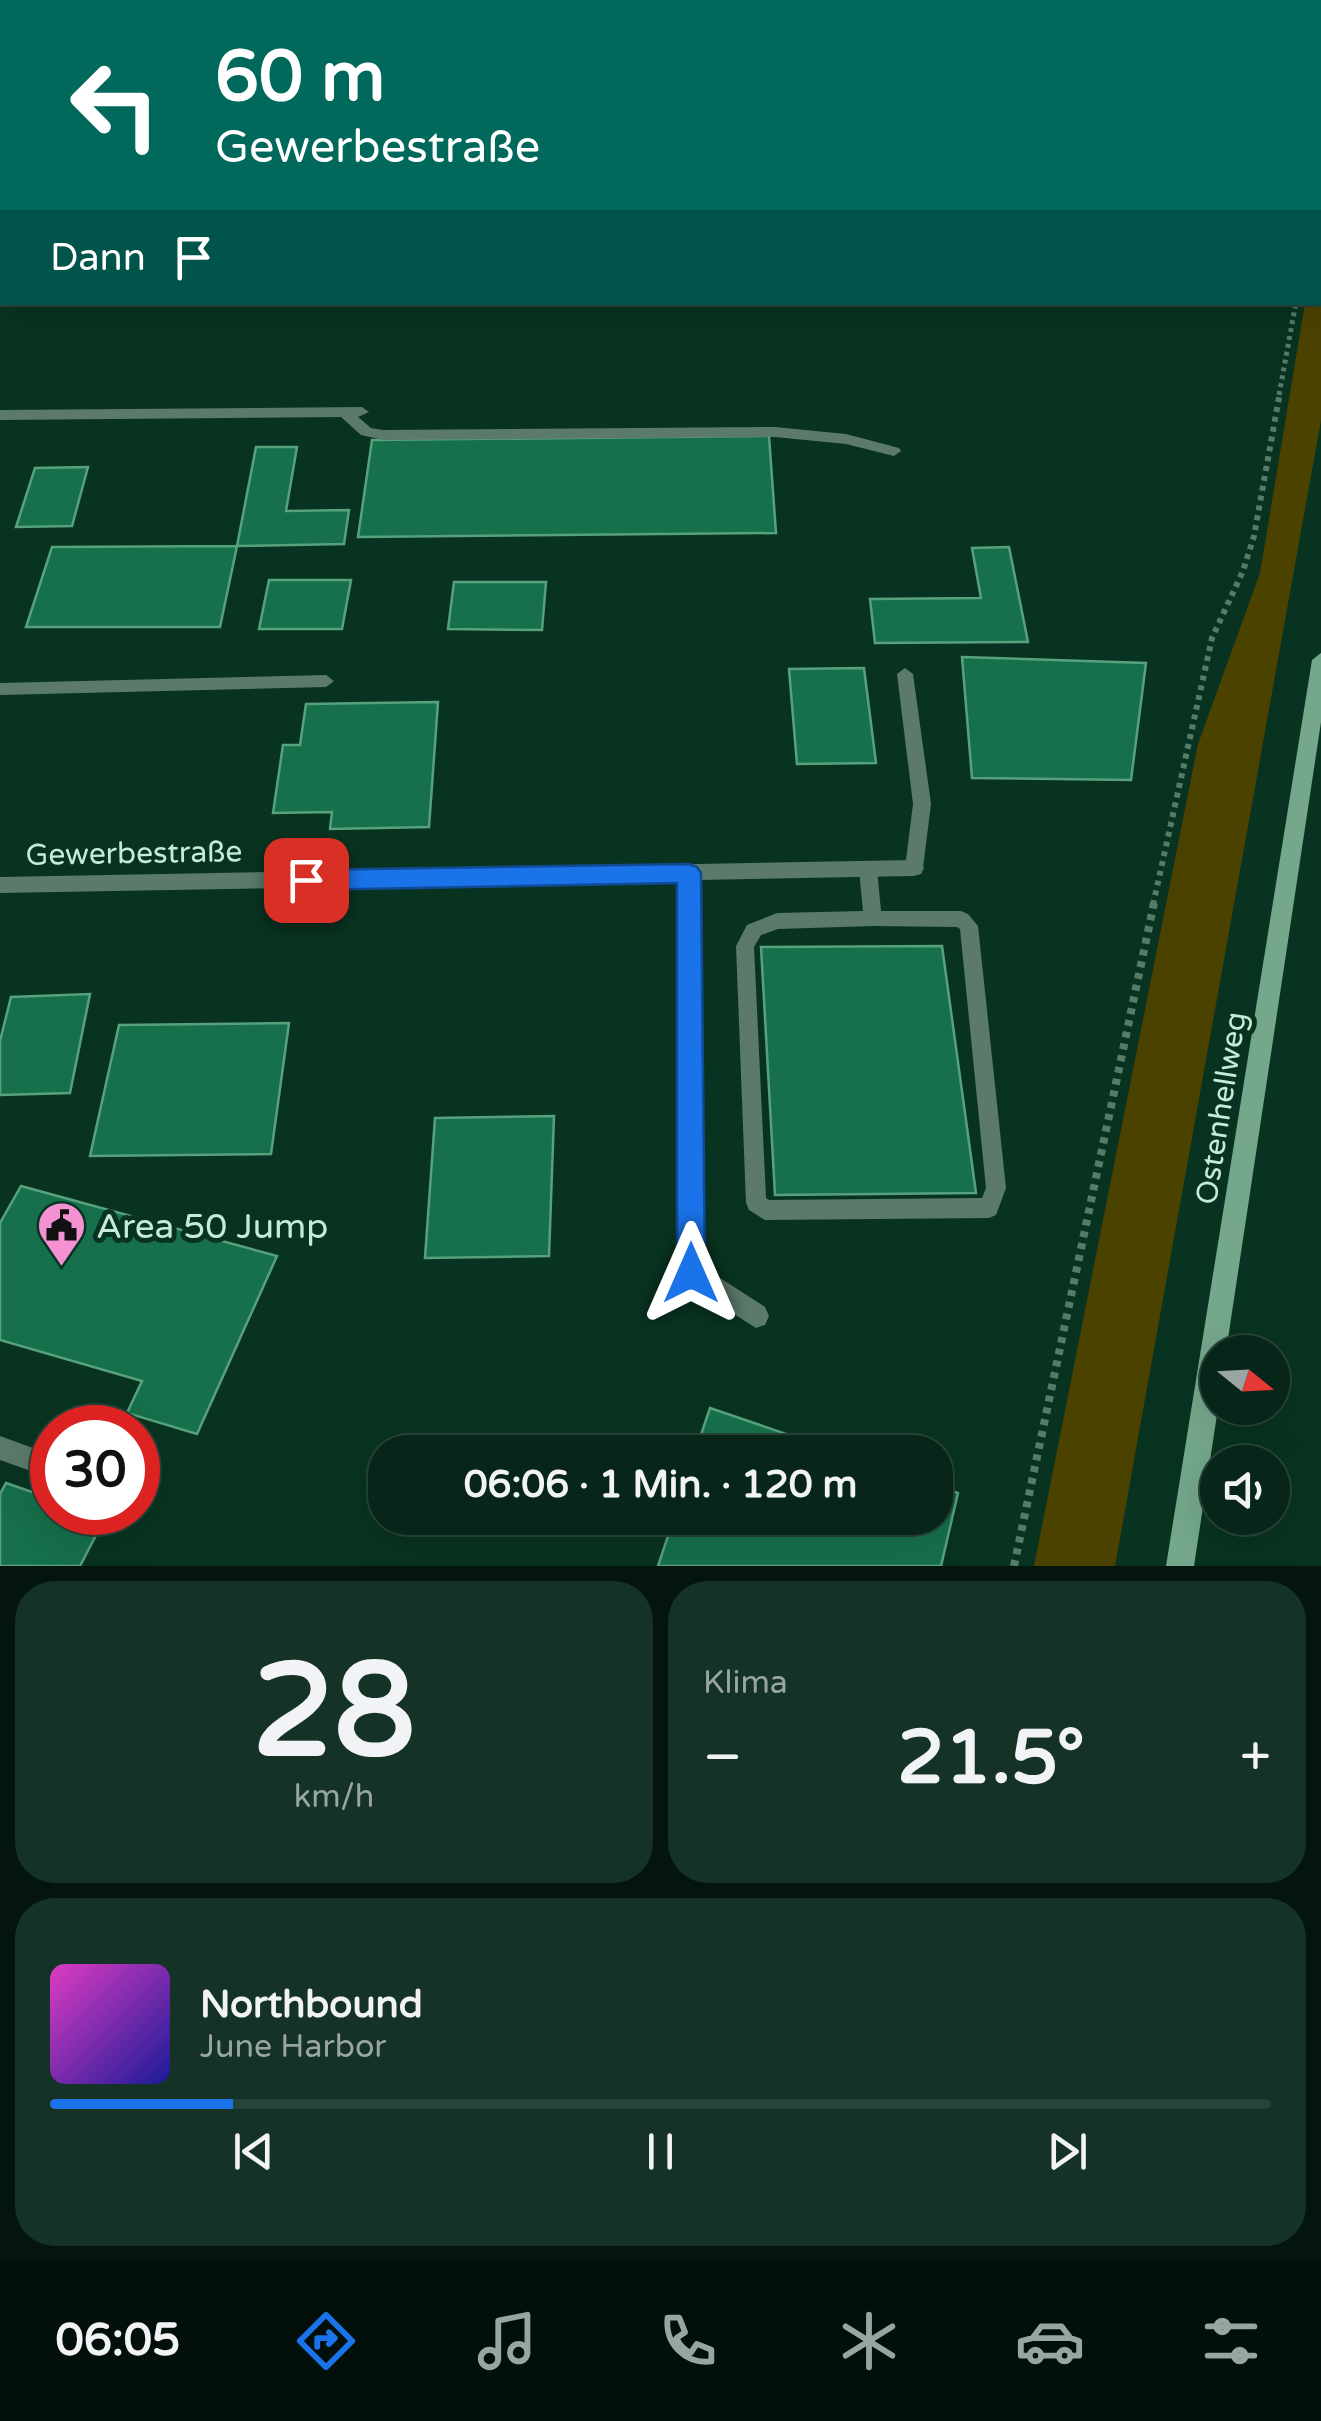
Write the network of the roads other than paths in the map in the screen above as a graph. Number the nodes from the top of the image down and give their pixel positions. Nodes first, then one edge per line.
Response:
1 (345, 412) junction
2 (362, 412) dead end
3 (0, 415) edge
4 (894, 451) dead end
5 (1321, 660) edge
6 (905, 674) dead end
7 (326, 681) dead end
8 (0, 689) edge
9 (914, 868) joint
10 (868, 870) junction
11 (689, 873) junction
12 (0, 886) edge
13 (872, 918) junction
14 (756, 1316) dead end
15 (0, 1448) edge
16 (30, 1459) edge
17 (1180, 1566) edge

1 - 2 lane
1 - 3 lane
1 - 4 lane
5 - 17 main road, Ostenhellweg
6 - 9 lane
7 - 8 lane
9 - 10 street, Gewerbestraße
10 - 11 street, Gewerbestraße
10 - 13 lane
11 - 12 street, Gewerbestraße
11 - 14 street
13 - 13 lane
15 - 16 lane

